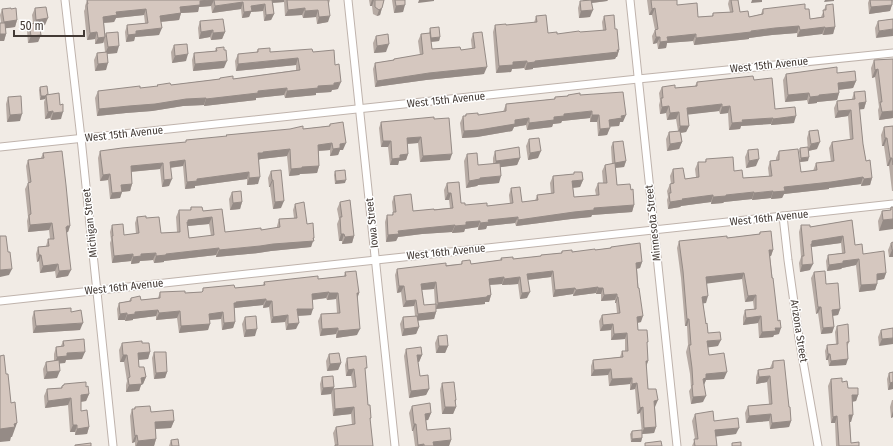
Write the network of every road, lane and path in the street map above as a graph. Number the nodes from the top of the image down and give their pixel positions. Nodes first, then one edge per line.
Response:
1 (65, 0) edge
2 (348, 0) edge
3 (630, 0) edge
4 (893, 53) edge
5 (638, 79) junction
6 (360, 109) junction
7 (81, 138) junction
8 (0, 147) edge
9 (893, 204) edge
10 (783, 216) junction
11 (654, 230) junction
12 (376, 260) junction
13 (97, 290) junction
14 (0, 301) edge
15 (113, 446) edge
16 (395, 446) edge
17 (677, 446) edge
18 (818, 446) edge

1 - 7 street, Michigan Street
2 - 6 street, Iowa Street
3 - 5 street, Minnesota Street
4 - 5 street, West 15th Avenue
5 - 6 street, West 15th Avenue
5 - 11 street, Minnesota Street
6 - 7 street, West 15th Avenue
6 - 12 street, Iowa Street
7 - 8 street, West 15th Avenue
7 - 13 street, Michigan Street
9 - 10 street, West 16th Avenue
10 - 11 street, West 16th Avenue
10 - 18 street, Arizona Street
11 - 12 street, West 16th Avenue
11 - 17 street, Minnesota Street
12 - 13 street, West 16th Avenue
12 - 16 street, Iowa Street
13 - 14 street, West 16th Avenue
13 - 15 street, Michigan Street

